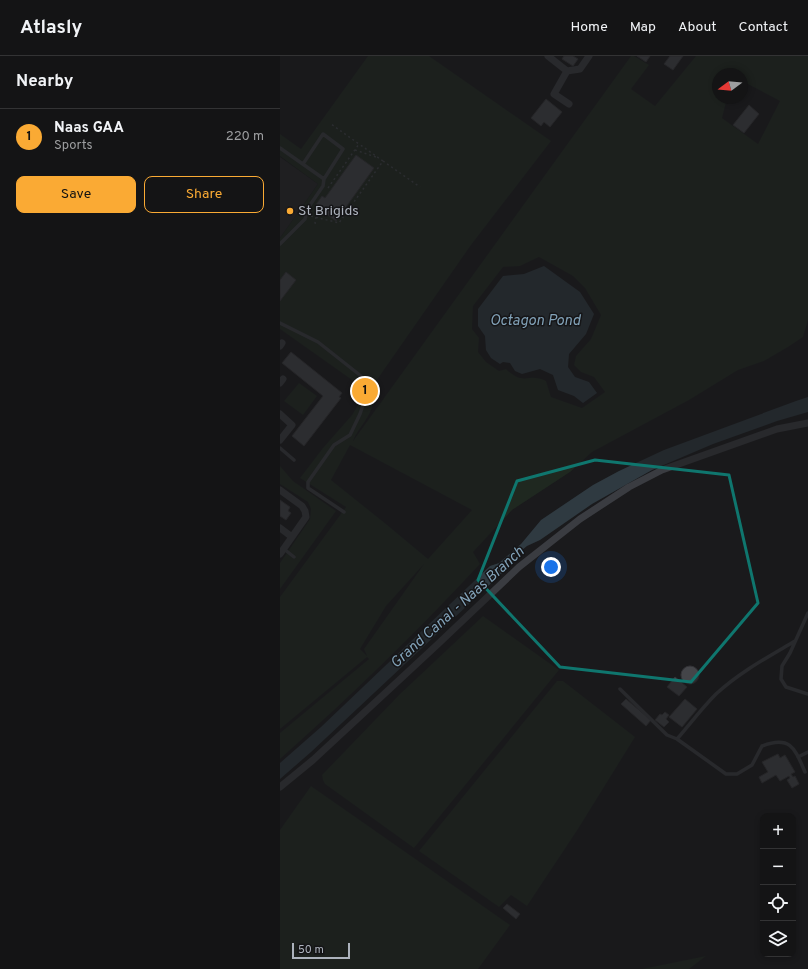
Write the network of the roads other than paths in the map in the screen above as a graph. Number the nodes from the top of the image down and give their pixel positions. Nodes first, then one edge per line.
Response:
1 (548, 56) edge
2 (589, 56) edge
3 (567, 71) junction
4 (569, 104) dead end
5 (280, 148) edge
6 (303, 164) junction
7 (324, 179) junction
8 (280, 244) edge
9 (280, 323) edge
10 (280, 414) edge
11 (808, 423) edge
12 (280, 440) edge
13 (280, 448) edge
14 (294, 460) dead end
15 (280, 490) edge
16 (344, 512) dead end
17 (280, 528) edge
18 (292, 537) junction
19 (282, 552) edge
20 (294, 557) dead end
21 (808, 613) edge
22 (796, 641) junction
23 (620, 689) dead end
24 (808, 694) edge
25 (677, 739) junction
26 (808, 752) edge
27 (798, 757) junction
28 (806, 772) dead end
29 (280, 787) edge

1 - 3 street
2 - 3 street
3 - 4 street
5 - 6 lane
6 - 7 lane
6 - 7 lane
7 - 8 lane
9 - 16 lane
10 - 12 street
11 - 29 street
13 - 14 lane
15 - 18 street
17 - 18 street
18 - 19 street
19 - 20 lane
21 - 22 lane
22 - 24 lane
22 - 25 lane
23 - 25 lane
25 - 27 lane
26 - 27 lane
27 - 28 lane

